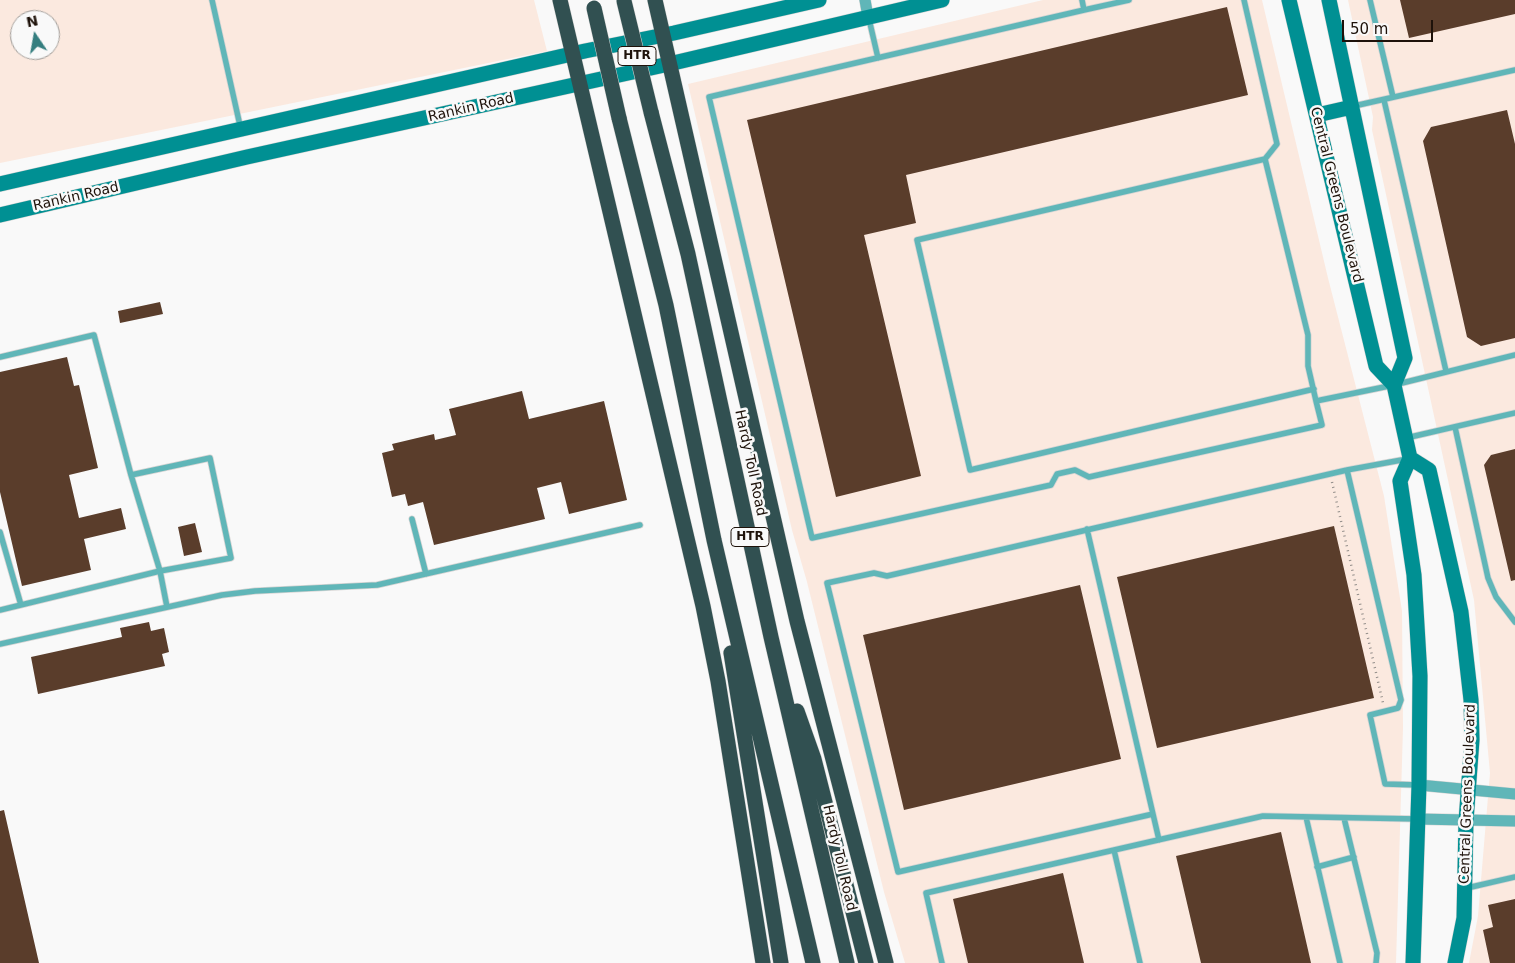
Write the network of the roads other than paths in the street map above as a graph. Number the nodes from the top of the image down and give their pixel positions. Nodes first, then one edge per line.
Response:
1 (212, 0) edge
2 (560, 0) edge
3 (624, 0) edge
4 (654, 0) edge
5 (819, 0) edge
6 (864, 0) edge
7 (942, 0) edge
8 (1082, 0) edge
9 (1129, 0) edge
10 (1244, 0) edge
11 (1289, 0) edge
12 (1329, 0) edge
13 (1370, 0) edge
14 (593, 4) edge
15 (1084, 10) junction
16 (868, 17) junction
17 (662, 35) junction
18 (573, 54) junction
19 (878, 58) junction
20 (670, 64) junction
21 (1515, 70) edge
22 (580, 83) junction
23 (1393, 97) junction
24 (1384, 100) junction
25 (1352, 107) junction
26 (1317, 116) junction
27 (241, 130) junction
28 (246, 157) junction
29 (1265, 160) junction
30 (0, 184) edge
31 (0, 215) edge
32 (1515, 355) edge
33 (0, 356) edge
34 (1446, 371) junction
35 (1394, 385) junction
36 (1314, 390) junction
37 (1316, 401) junction
38 (1515, 412) edge
39 (1455, 427) junction
40 (1406, 438) junction
41 (1410, 458) junction
42 (1347, 470) junction
43 (131, 475) junction
44 (412, 520) dead end
45 (640, 524) dead end
46 (1087, 530) junction
47 (0, 532) edge
48 (714, 540) junction
49 (160, 572) junction
50 (426, 574) junction
51 (21, 605) junction
52 (167, 607) junction
53 (0, 610) edge
54 (1515, 622) edge
55 (771, 637) junction
56 (0, 644) edge
57 (1419, 785) junction
58 (1468, 790) junction
59 (1515, 794) edge
60 (1153, 814) junction
61 (1306, 817) junction
62 (1344, 818) junction
63 (1418, 819) junction
64 (1466, 821) junction
65 (1515, 821) edge
66 (1159, 840) junction
67 (1114, 850) junction
68 (1354, 857) junction
69 (1318, 867) junction
70 (1515, 877) edge
71 (1465, 889) junction
72 (764, 963) edge
73 (781, 963) edge
74 (813, 963) edge
75 (847, 963) edge
76 (866, 963) edge
77 (886, 963) edge
78 (942, 963) edge
79 (1140, 963) edge
80 (1340, 963) edge
81 (1376, 963) edge
82 (1413, 963) edge
83 (1455, 963) edge

1 - 27 lane
2 - 18 highway
3 - 55 highway, Hardy Toll Road / HTR, bridge
4 - 17 highway
5 - 17 street, Rankin Road
6 - 16 street
7 - 16 street, Rankin Road
8 - 15 lane
9 - 15 lane
10 - 29 lane
11 - 26 street, Central Greens Boulevard
12 - 25 street
13 - 23 lane
14 - 48 highway, HTR, bridge
15 - 19 lane
16 - 19 lane
16 - 20 street, Rankin Road
17 - 18 street, Rankin Road
17 - 20 highway
18 - 22 highway
18 - 27 street, Rankin Road
19 - 37 lane
20 - 22 street, Rankin Road
20 - 77 highway
21 - 23 lane
22 - 28 street, Rankin Road
22 - 72 highway
23 - 24 lane
24 - 25 lane
24 - 34 lane
25 - 26 street
25 - 35 street
26 - 35 street, Central Greens Boulevard
27 - 28 street
27 - 30 street, Rankin Road
28 - 31 street, Rankin Road
29 - 36 lane
29 - 36 lane
32 - 34 lane
33 - 43 lane
34 - 35 lane
35 - 37 lane
35 - 40 street
36 - 37 lane
38 - 39 lane
39 - 40 lane
39 - 54 lane
40 - 41 street
41 - 42 lane
41 - 57 street
41 - 58 street, Central Greens Boulevard
42 - 46 lane
42 - 57 lane
43 - 49 lane
43 - 49 lane
44 - 50 lane
45 - 50 lane
46 - 60 lane
46 - 60 lane
47 - 51 lane
48 - 73 highway
48 - 74 highway, HTR
49 - 51 lane
49 - 52 lane
50 - 52 lane
51 - 53 lane
52 - 56 lane
55 - 75 highway, Hardy Toll Road / HTR
55 - 76 highway
57 - 58 street
57 - 63 street
58 - 59 street
58 - 64 street, Central Greens Boulevard
60 - 66 lane
61 - 62 lane
61 - 66 lane
61 - 69 lane
62 - 63 lane
62 - 68 lane
63 - 64 street
63 - 82 street
64 - 65 street
64 - 71 street, Central Greens Boulevard
66 - 67 lane
67 - 78 lane
67 - 79 lane
68 - 69 lane
68 - 81 lane
69 - 80 lane
70 - 71 lane
71 - 83 street, Central Greens Boulevard

